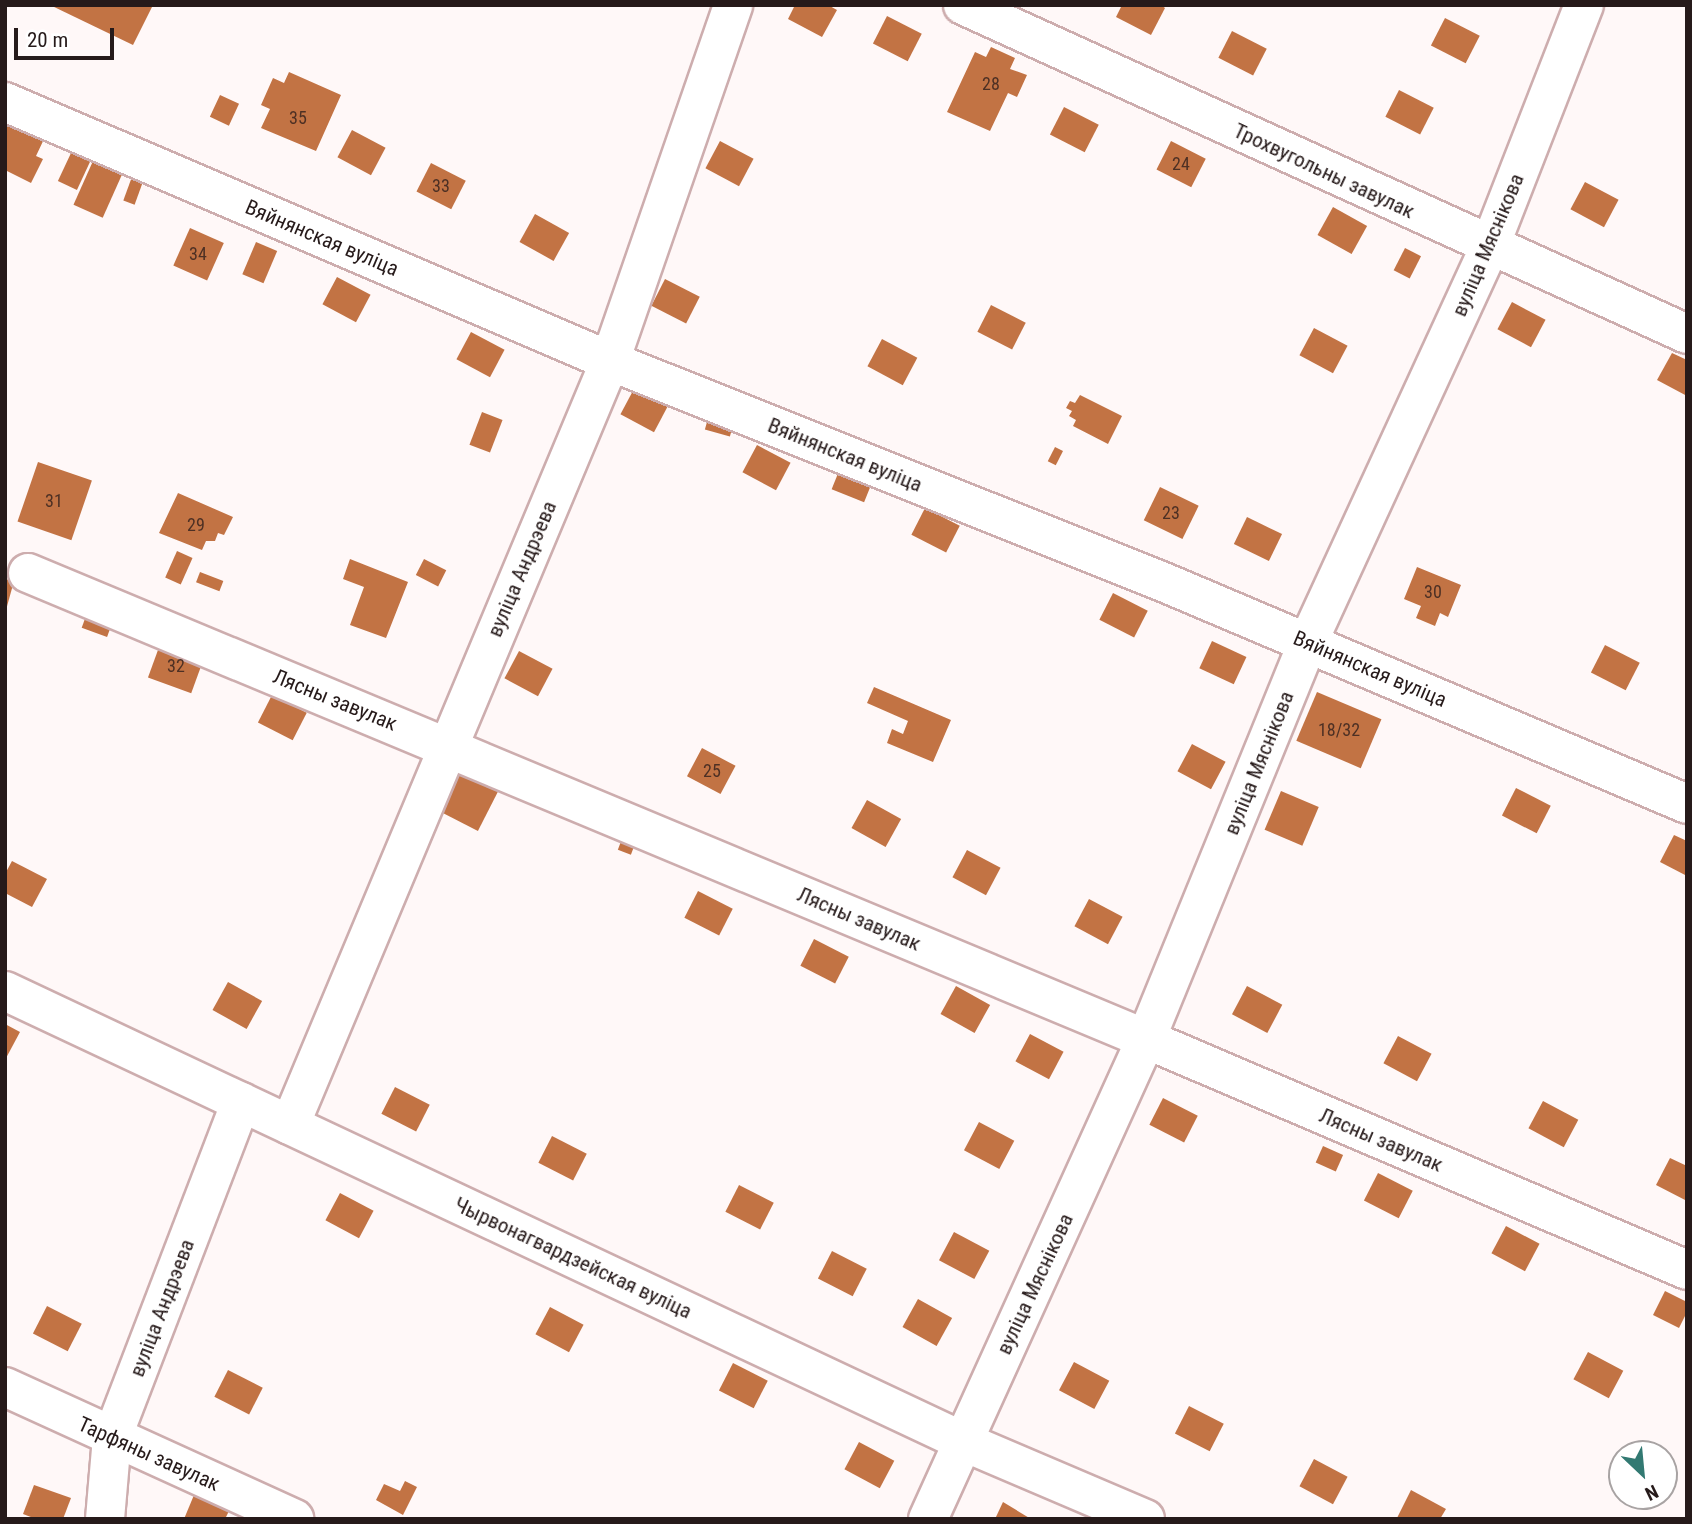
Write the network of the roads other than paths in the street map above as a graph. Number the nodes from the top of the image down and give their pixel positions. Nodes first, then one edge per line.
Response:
1 (733, 5) edge
2 (963, 5) edge
3 (1584, 5) edge
4 (5, 102) edge
5 (1490, 246) junction
6 (1687, 334) edge
7 (610, 361) junction
8 (28, 573) dead end
9 (1308, 642) junction
10 (448, 746) junction
11 (1687, 804) edge
12 (5, 991) edge
13 (1146, 1040) junction
14 (241, 1102) junction
15 (290, 1125) junction
16 (1687, 1270) edge
17 (5, 1387) edge
18 (112, 1438) junction
19 (962, 1441) junction
20 (105, 1519) edge
21 (294, 1519) edge
22 (928, 1519) edge
23 (1145, 1519) edge

1 - 7 street, вуліца Андрэева
2 - 5 street, Трохвугольны завулак
3 - 5 street, вуліца Мяснікова
4 - 7 street, Вяйнянская вуліца
5 - 6 street, Трохвугольны завулак
5 - 9 street, вуліца Мяснікова
7 - 9 street, Вяйнянская вуліца
7 - 10 street, вуліца Андрэева
8 - 10 street, Лясны завулак
9 - 11 street, Вяйнянская вуліца
9 - 13 street, вуліца Мяснікова
10 - 13 street, Лясны завулак
10 - 15 street, вуліца Андрэева
12 - 14 street, Чырвонагвардзейская вуліца
13 - 16 street, Лясны завулак
13 - 19 street, вуліца Мяснікова
14 - 15 street, Чырвонагвардзейская вуліца
14 - 18 street, вуліца Андрэева
15 - 19 street, Чырвонагвардзейская вуліца
17 - 18 street, Тарфяны завулак
18 - 20 street, вуліца Андрэева
18 - 21 street, Тарфяны завулак
19 - 22 street, вуліца Мяснікова
19 - 23 street, Чырвонагвардзейская вуліца

